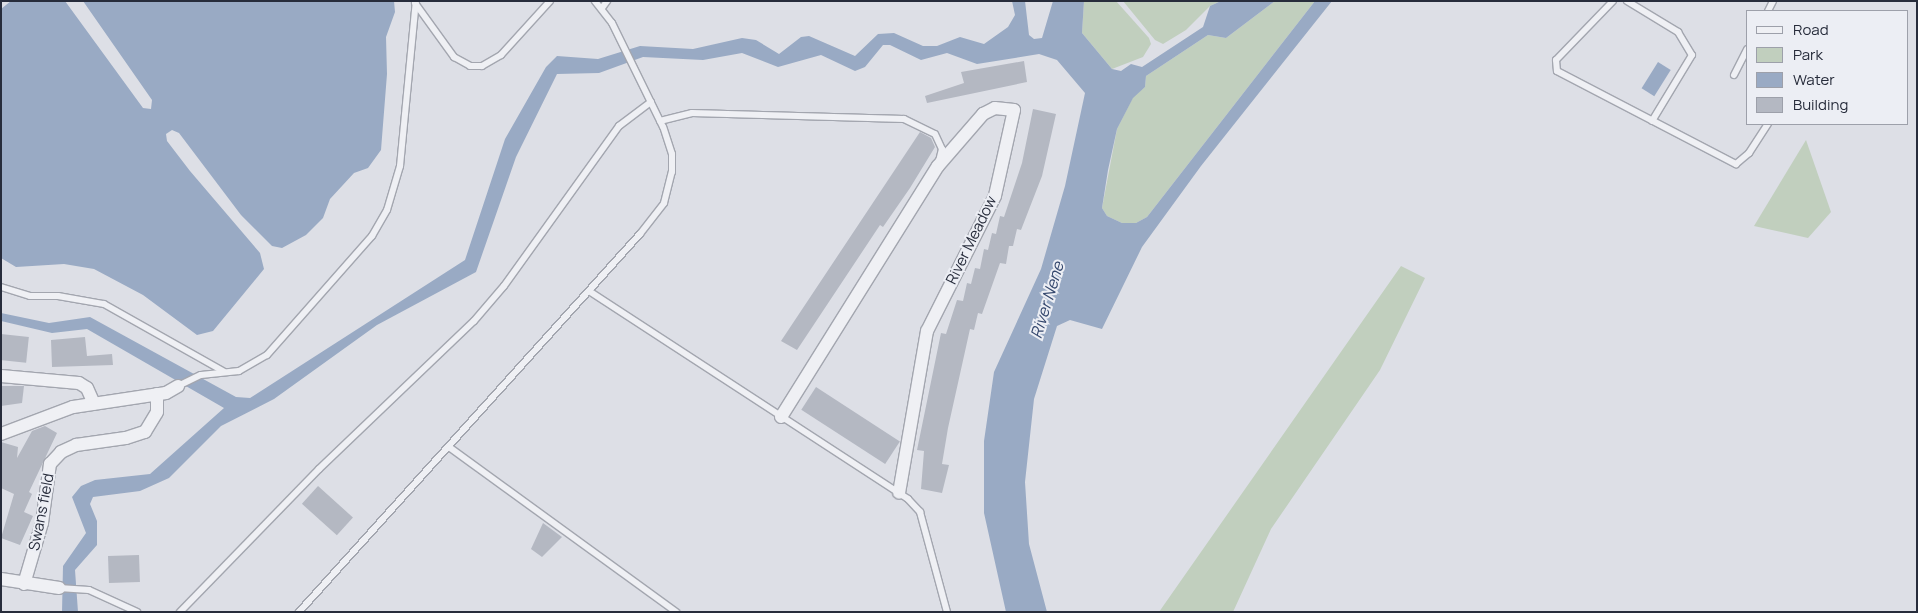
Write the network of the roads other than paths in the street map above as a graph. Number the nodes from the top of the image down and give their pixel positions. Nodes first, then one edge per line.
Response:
1 (550, 1) edge
2 (595, 1) edge
3 (607, 1) edge
4 (1613, 1) edge
5 (1627, 1) edge
6 (416, 2) edge
7 (602, 8) junction
8 (1746, 51) edge
9 (1734, 75) dead end
10 (651, 102) junction
11 (660, 121) junction
12 (1652, 121) junction
13 (1767, 125) edge
14 (938, 166) junction
15 (1, 287) edge
16 (589, 291) junction
17 (223, 371) junction
18 (1, 376) edge
19 (178, 386) joint
20 (157, 394) junction
21 (94, 404) junction
22 (782, 416) junction
23 (1, 434) edge
24 (449, 447) junction
25 (899, 493) junction
26 (1, 579) edge
27 (24, 584) junction
28 (58, 588) joint
29 (137, 612) edge
30 (180, 612) edge
31 (299, 612) edge
32 (676, 612) edge
33 (947, 612) edge

1 - 6 lane
2 - 7 lane
3 - 7 lane
4 - 12 lane
5 - 12 lane
6 - 17 lane
7 - 10 lane
8 - 9 lane
10 - 11 lane
10 - 30 lane
11 - 14 lane
11 - 16 lane
12 - 13 lane
14 - 22 street, River Meadow
14 - 25 street, River Meadow
15 - 17 lane
16 - 22 lane
16 - 24 lane
17 - 19 lane
18 - 21 street
19 - 20 street
20 - 21 street
20 - 27 street, Swans field
21 - 23 street
22 - 25 lane
24 - 31 lane
24 - 32 lane
25 - 33 lane
26 - 27 street
27 - 28 street
28 - 29 lane

